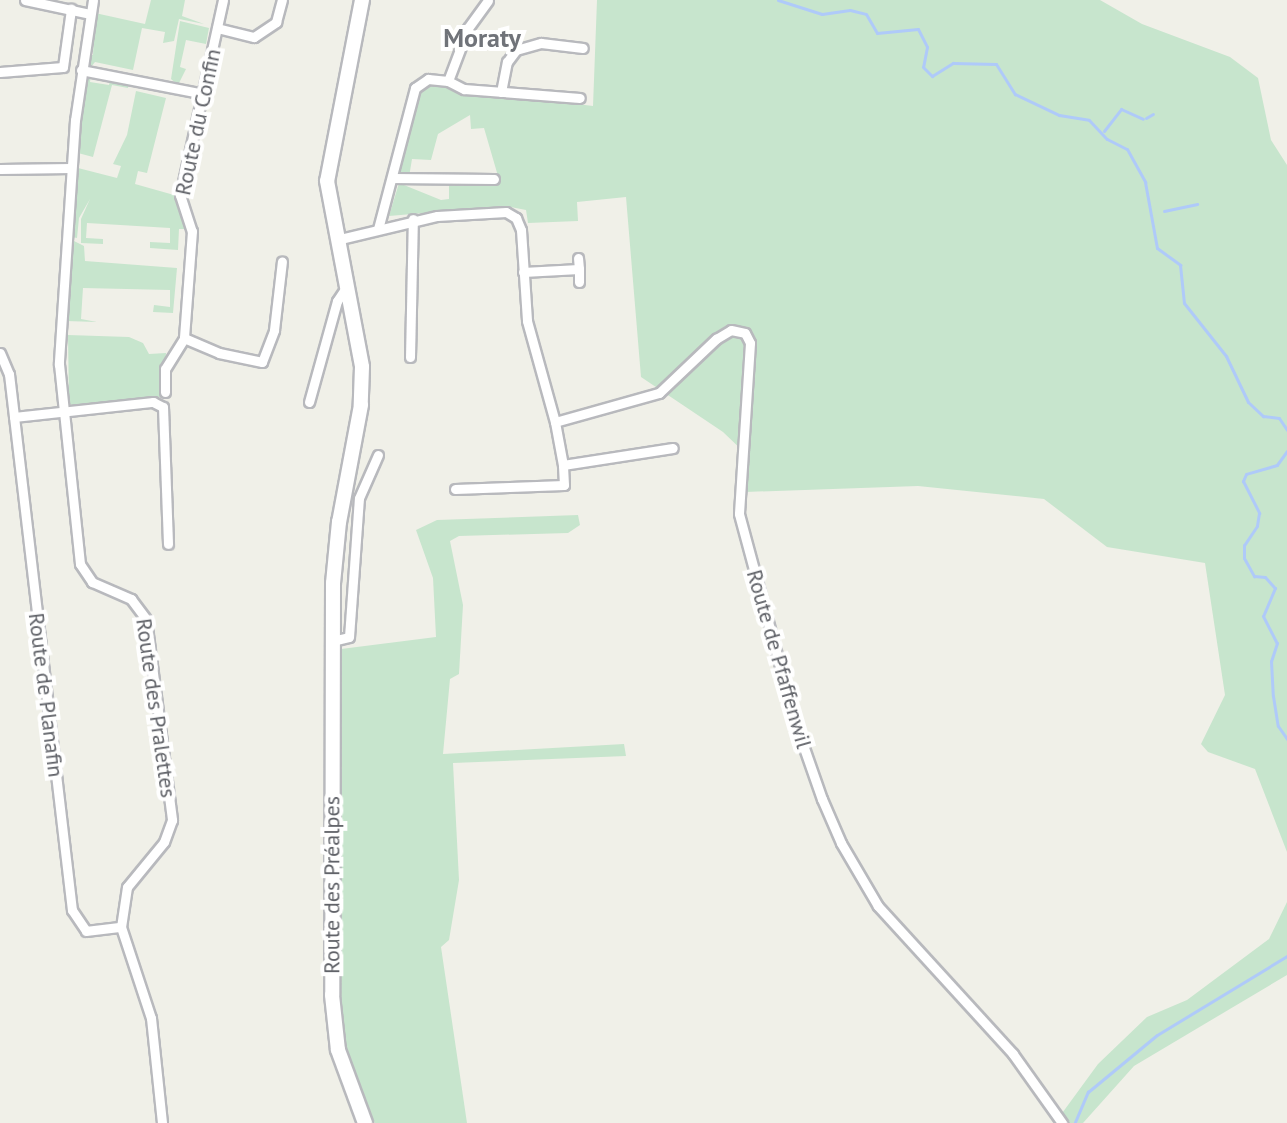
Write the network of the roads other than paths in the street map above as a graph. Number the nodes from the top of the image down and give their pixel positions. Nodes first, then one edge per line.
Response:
1 (25, 0) edge
2 (93, 0) edge
3 (223, 0) edge
4 (282, 0) edge
5 (362, 0) edge
6 (488, 0) edge
7 (71, 9) junction
8 (90, 14) junction
9 (217, 28) junction
10 (583, 48) dead end
11 (81, 70) junction
12 (0, 72) edge
13 (448, 81) junction
14 (501, 92) junction
15 (204, 94) junction
16 (580, 98) dead end
17 (71, 168) junction
18 (0, 169) edge
19 (392, 178) junction
20 (494, 179) dead end
21 (413, 219) junction
22 (378, 229) junction
23 (336, 240) junction
24 (578, 258) dead end
25 (282, 261) dead end
26 (579, 269) junction
27 (523, 272) junction
28 (579, 282) dead end
29 (347, 286) junction
30 (184, 338) junction
31 (0, 353) edge
32 (410, 357) dead end
33 (165, 392) dead end
34 (309, 402) dead end
35 (63, 414) junction
36 (14, 417) junction
37 (555, 422) junction
38 (673, 448) dead end
39 (378, 455) dead end
40 (563, 465) junction
41 (455, 489) dead end
42 (168, 544) dead end
43 (332, 641) junction
44 (121, 927) junction
45 (162, 1123) edge
46 (365, 1123) edge
47 (1062, 1123) edge

1 - 7 street
2 - 8 street, Route des Pralettes
3 - 9 street, Route du Confin
4 - 9 street
5 - 23 main road, Route des Préalpes
6 - 13 street
7 - 8 street
7 - 12 street
8 - 11 street, Route des Pralettes
9 - 15 street, Route du Confin
10 - 14 street
11 - 15 street
11 - 17 street, Route des Pralettes
13 - 14 street
13 - 19 street
14 - 16 street
15 - 30 street, Route du Confin
17 - 18 street
17 - 35 street, Route des Pralettes
19 - 20 street
19 - 22 street
21 - 22 street
21 - 27 street
21 - 32 street
22 - 23 street
23 - 29 main road, Route des Préalpes
24 - 26 street
25 - 30 street
26 - 27 street
26 - 28 street
27 - 37 street
29 - 34 street
29 - 43 main road, Route des Préalpes
30 - 33 street, Route du Confin
31 - 36 street, Route de Planafin
35 - 36 street
35 - 42 street
35 - 44 street, Route des Pralettes
36 - 44 street, Route de Planafin
37 - 40 street
37 - 47 street, Route de Pfaffenwil
38 - 40 street
39 - 43 street
40 - 41 street
43 - 46 main road, Route des Préalpes
44 - 45 street, Route des Pralettes

